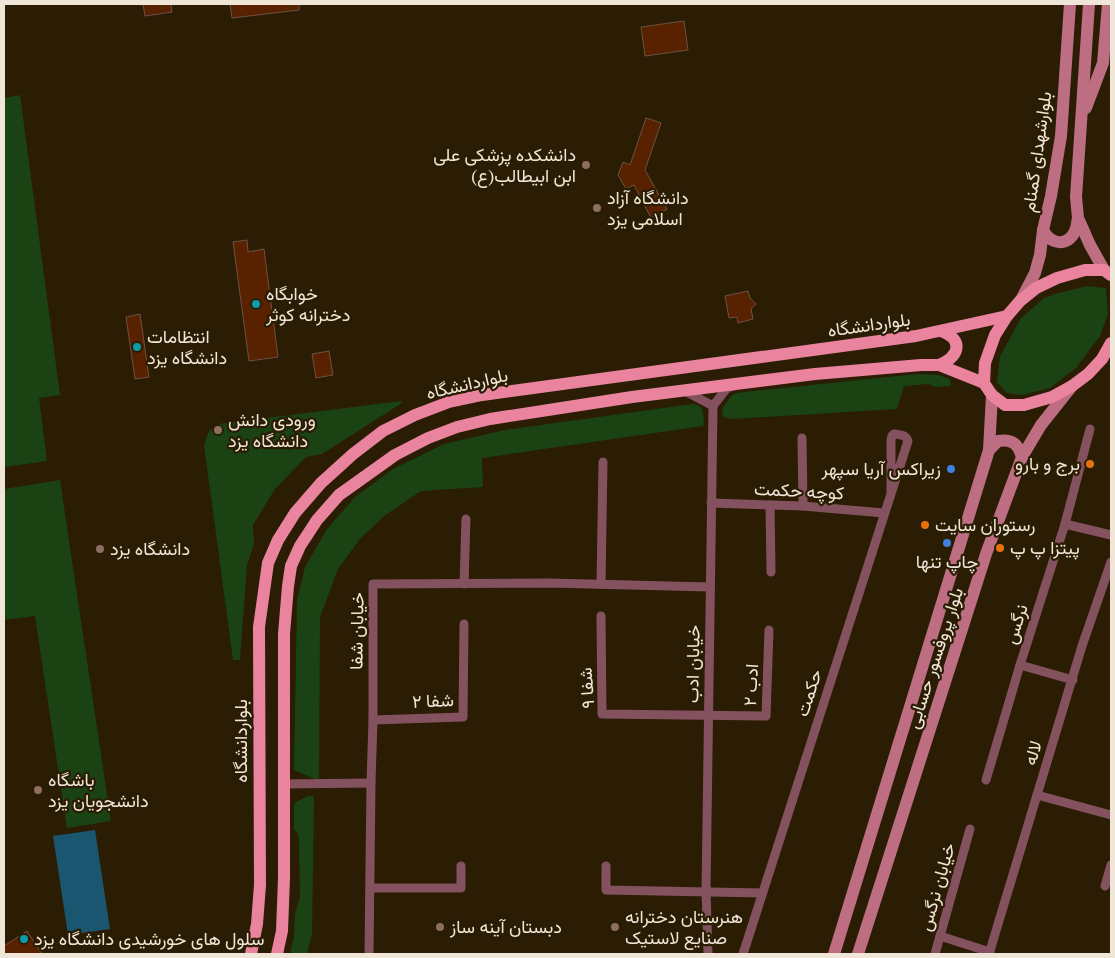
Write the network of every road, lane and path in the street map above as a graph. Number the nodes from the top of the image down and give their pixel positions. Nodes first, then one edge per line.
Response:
1 (1070, 4) edge
2 (1089, 4) edge
3 (1108, 4) edge
4 (1081, 120) junction
5 (1078, 218) junction
6 (1044, 230) junction
7 (1108, 272) edge
8 (1020, 301) junction
9 (1007, 316) junction
10 (941, 331) junction
11 (1111, 344) edge
12 (1111, 361) edge
13 (939, 365) junction
14 (1088, 374) junction
15 (984, 383) junction
16 (740, 384) junction
17 (1072, 386) junction
18 (684, 390) junction
19 (992, 396) junction
20 (713, 406) junction
21 (1090, 429) dead end
22 (802, 438) dead end
23 (990, 450) junction
24 (1022, 457) junction
25 (603, 462) dead end
26 (891, 493) junction
27 (711, 503) junction
28 (770, 505) junction
29 (803, 506) junction
30 (884, 513) junction
31 (466, 519) dead end
32 (1065, 524) junction
33 (1111, 535) edge
34 (1111, 562) edge
35 (770, 572) dead end
36 (464, 584) junction
37 (601, 584) junction
38 (710, 587) junction
39 (601, 616) dead end
40 (464, 624) dead end
41 (769, 630) dead end
42 (1020, 665) junction
43 (1073, 680) junction
44 (708, 716) junction
45 (373, 720) junction
46 (986, 780) dead end
47 (371, 782) junction
48 (284, 784) junction
49 (1037, 794) junction
50 (1111, 815) edge
51 (970, 829) dead end
52 (1111, 865) edge
53 (461, 866) dead end
54 (606, 866) dead end
55 (1105, 886) dead end
56 (370, 888) junction
57 (706, 891) junction
58 (762, 893) junction
59 (940, 936) junction
60 (990, 953) edge
61 (251, 954) edge
62 (277, 954) edge
63 (369, 954) edge
64 (708, 954) edge
65 (743, 954) edge
66 (834, 954) edge
67 (858, 954) edge
68 (935, 954) edge

1 - 6 main road, بلوارشهدای گمنام
2 - 4 main road
3 - 4 main road
4 - 5 main road
5 - 6 main road
5 - 7 main road
6 - 8 main road, بلوارشهدای گمنام
7 - 8 main road
8 - 9 main road
9 - 10 main road, بلواردانشگاه
9 - 15 main road
10 - 13 main road
10 - 61 main road, بلواردانشگاه
11 - 14 main road
12 - 14 main road
13 - 15 main road
13 - 16 main road
14 - 17 main road
15 - 19 main road
16 - 18 main road
16 - 20 street
17 - 19 main road
17 - 24 main road, بلوار پروفسور حسابی
18 - 20 street
18 - 48 main road
19 - 23 main road, بلوار پروفسور حسابی
20 - 27 street, خیابان ادب
21 - 32 street, نرگس
22 - 29 street
23 - 24 main road
23 - 66 main road, بلوار پروفسور حسابی
24 - 67 main road, بلوار پروفسور حسابی
25 - 37 street
26 - 26 street, حکمت
26 - 30 street, حکمت
27 - 28 street, کوچه حکمت
27 - 38 street, خیابان ادب
28 - 29 street, کوچه حکمت
28 - 35 street
29 - 30 street, کوچه حکمت
30 - 58 street, حکمت
31 - 36 street
32 - 33 street
32 - 42 street, نرگس
34 - 43 street, لاله
36 - 37 street, خیابان شفا
36 - 45 street, خیابان شفا
37 - 38 street, خیابان شفا
38 - 44 street, خیابان ادب
39 - 44 street, شفا ۹
40 - 45 street, شفا ۲
41 - 44 street, ادب ۲
42 - 43 street
42 - 46 street, نرگس
43 - 49 street, لاله
44 - 57 street, خیابان ادب
45 - 47 street, خیابان شفا
47 - 48 street
47 - 56 street, خیابان شفا
48 - 62 main road
49 - 50 street
49 - 60 street, لاله
51 - 59 street, خیابان نرگس
52 - 55 street
53 - 56 street
54 - 57 street
56 - 63 street, خیابان شفا
57 - 58 street
57 - 64 street, خیابان ادب
58 - 65 street, حکمت
59 - 60 street
59 - 68 street, خیابان نرگس

